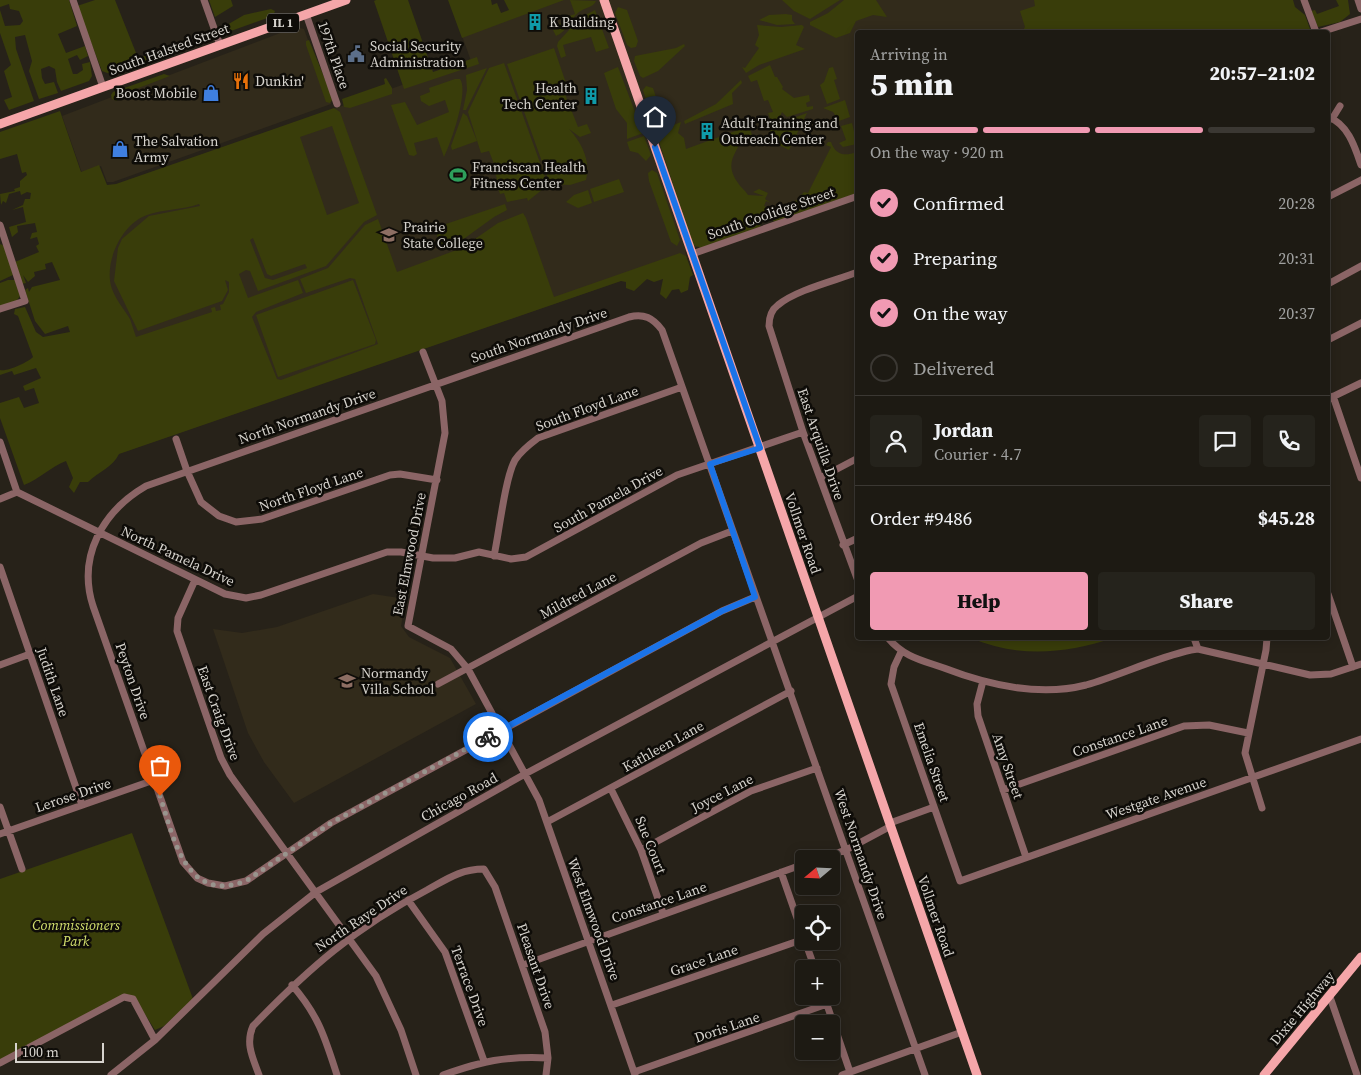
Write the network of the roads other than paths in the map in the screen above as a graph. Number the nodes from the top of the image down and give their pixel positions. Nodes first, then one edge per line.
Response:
1 (73, 0) edge
2 (204, 0) edge
3 (346, 0) edge
4 (604, 0) edge
5 (1304, 0) edge
6 (1358, 0) edge
7 (1361, 9) edge
8 (306, 14) junction
9 (1361, 18) edge
10 (1315, 30) edge
11 (1327, 30) edge
12 (220, 45) junction
13 (103, 87) junction
14 (337, 104) dead end
15 (1340, 106) dead end
16 (1330, 118) edge
17 (0, 124) edge
18 (1361, 165) edge
19 (1361, 180) edge
20 (1330, 196) edge
21 (855, 197) edge
22 (0, 225) edge
23 (692, 254) junction
24 (1361, 266) edge
25 (855, 273) edge
26 (1330, 283) edge
27 (0, 309) edge
28 (652, 319) joint
29 (1361, 322) edge
30 (1330, 339) edge
31 (423, 352) dead end
32 (1361, 383) edge
33 (435, 384) junction
34 (682, 387) junction
35 (1330, 398) edge
36 (803, 432) junction
37 (176, 439) dead end
38 (0, 442) edge
39 (760, 448) junction
40 (855, 460) edge
41 (710, 464) junction
42 (187, 471) junction
43 (820, 478) junction
44 (1361, 478) edge
45 (437, 480) junction
46 (17, 492) junction
47 (0, 499) edge
48 (732, 530) junction
49 (99, 534) junction
50 (855, 540) edge
51 (843, 546) junction
52 (422, 556) junction
53 (494, 556) junction
54 (0, 567) edge
55 (855, 574) edge
56 (195, 580) junction
57 (3, 585) edge
58 (755, 597) junction
59 (855, 598) edge
60 (1330, 600) edge
61 (817, 618) junction
62 (890, 640) edge
63 (1195, 640) edge
64 (1266, 640) edge
65 (771, 641) junction
66 (1198, 649) junction
67 (901, 652) junction
68 (30, 654) junction
69 (1361, 664) edge
70 (0, 665) edge
71 (1263, 665) junction
72 (1353, 666) junction
73 (468, 669) junction
74 (983, 681) junction
75 (438, 684) dead end
76 (791, 691) junction
77 (502, 730) junction
78 (1248, 733) junction
79 (1361, 739) edge
80 (817, 768) junction
81 (525, 774) junction
82 (1252, 777) junction
83 (154, 780) junction
84 (611, 788) junction
85 (1003, 790) junction
86 (82, 805) junction
87 (0, 807) edge
88 (934, 807) junction
89 (1262, 808) dead end
90 (547, 822) junction
91 (890, 825) junction
92 (8, 831) junction
93 (0, 834) edge
94 (641, 850) junction
95 (846, 850) junction
96 (286, 852) junction
97 (840, 852) edge
98 (1026, 857) junction
99 (795, 867) edge
100 (22, 869) dead end
101 (484, 869) joint
102 (780, 872) junction
103 (960, 881) joint
104 (316, 892) junction
105 (408, 900) junction
106 (663, 913) junction
107 (795, 914) edge
108 (349, 938) junction
109 (588, 940) junction
110 (795, 942) edge
111 (1361, 957) edge
112 (522, 965) junction
113 (292, 985) junction
114 (1330, 997) junction
115 (612, 1005) junction
116 (824, 1005) edge
117 (827, 1005) edge
118 (962, 1032) junction
119 (155, 1040) junction
120 (916, 1049) junction
121 (548, 1058) junction
122 (484, 1061) junction
123 (0, 1063) edge
124 (850, 1072) junction
125 (635, 1074) edge
126 (111, 1075) edge
127 (259, 1075) edge
128 (337, 1075) edge
129 (416, 1075) edge
130 (443, 1075) edge
131 (546, 1075) edge
132 (842, 1075) edge
133 (926, 1075) edge
134 (977, 1075) edge
135 (1264, 1075) edge
136 (1357, 1075) edge

1 - 13 street
2 - 12 street
3 - 8 main road, South Halsted Street / IL 1
4 - 23 main road, Vollmer Road
5 - 10 street
6 - 7 street
8 - 12 main road, South Halsted Street / IL 1
8 - 14 street, 197th Place
9 - 11 street
12 - 13 main road, South Halsted Street / IL 1
13 - 17 main road, South Halsted Street / IL 1
15 - 16 street
16 - 18 street
19 - 20 street
21 - 23 street, South Coolidge Street
22 - 27 street
23 - 39 main road, Vollmer Road
24 - 26 street
25 - 36 street, East Arquilla Drive
28 - 33 street, South Normandy Drive
28 - 34 street, West Normandy Drive
29 - 30 street
31 - 33 street, East Elmwood Drive
32 - 35 street
33 - 42 street, North Normandy Drive
33 - 45 street, East Elmwood Drive
34 - 41 street, West Normandy Drive
34 - 53 street, South Floyd Lane
35 - 44 street
36 - 39 street, South Pamela Drive
36 - 43 street, East Arquilla Drive
37 - 42 street
38 - 46 street
39 - 41 street, South Pamela Drive
39 - 61 main road, Vollmer Road
40 - 43 street
41 - 48 street, West Normandy Drive
41 - 53 street, South Pamela Drive
42 - 45 street, North Floyd Lane
42 - 49 street, North Normandy Drive
43 - 51 street, East Arquilla Drive
45 - 52 street, East Elmwood Drive
46 - 47 street
46 - 49 street, North Pamela Drive
48 - 58 street, West Normandy Drive
48 - 73 street, Mildred Lane
49 - 56 street, North Pamela Drive
49 - 83 street, Peyton Drive
50 - 51 street
51 - 55 street, East Arquilla Drive
52 - 53 street, South Pamela Drive
52 - 56 street, North Pamela Drive
52 - 73 street, East Elmwood Drive
54 - 57 street, Judith Lane
56 - 96 street, East Craig Drive
57 - 68 street, Judith Lane
58 - 65 street, West Normandy Drive
58 - 77 street, Peyton Drive
59 - 61 street, Chicago Road
60 - 72 street
61 - 65 street, Chicago Road
61 - 91 main road, Vollmer Road
62 - 67 street
63 - 66 street
64 - 71 street
65 - 76 street, West Normandy Drive
65 - 81 street, Chicago Road
66 - 71 street
66 - 74 street
67 - 74 street
67 - 88 street, Emelia Street
68 - 70 street
68 - 86 street, Judith Lane
69 - 72 street
71 - 72 street
71 - 78 street
73 - 75 street, Mildred Lane
73 - 77 street, East Elmwood Drive
74 - 85 street, Amy Street
76 - 80 street, West Normandy Drive
76 - 84 street, Kathleen Lane
77 - 81 street, East Elmwood Drive
77 - 96 street, Peyton Drive
78 - 82 street
78 - 85 street, Constance Lane
79 - 82 street, Westgate Avenue
80 - 94 street, Joyce Lane
80 - 95 street, West Normandy Drive
81 - 90 street, West Elmwood Drive
81 - 104 street, Chicago Road
82 - 89 street
82 - 98 street, Westgate Avenue
83 - 86 street, Lerose Drive
83 - 96 street, Peyton Drive
84 - 90 street, Kathleen Lane
84 - 94 street, Sue Court
85 - 98 street, Amy Street
86 - 92 street, Lerose Drive
87 - 92 street
88 - 91 street
88 - 103 street, Emelia Street
90 - 109 street, West Elmwood Drive
91 - 95 street
91 - 118 main road, Vollmer Road
92 - 93 street, Lerose Drive
92 - 100 street
94 - 106 street, Sue Court
95 - 97 street
95 - 120 street, West Normandy Drive
96 - 104 street, East Craig Drive
98 - 103 street, Westgate Avenue
99 - 102 street, Constance Lane
101 - 105 street, North Raye Drive
101 - 112 street, Pleasant Drive
102 - 106 street, Constance Lane
102 - 107 street
104 - 108 street, East Craig Drive
104 - 119 street, Chicago Road
105 - 108 street, North Raye Drive
105 - 122 street, Terrace Drive
106 - 109 street, Constance Lane
108 - 113 street, North Raye Drive
108 - 129 street, East Craig Drive
109 - 112 street, Constance Lane
109 - 115 street, West Elmwood Drive
110 - 115 street, Grace Lane
111 - 114 main road, Dixie Highway
112 - 121 street, Pleasant Drive
113 - 127 street, North Raye Drive
113 - 128 street
114 - 135 main road, Dixie Highway
114 - 136 street
115 - 125 street, West Elmwood Drive
116 - 125 street, Doris Lane
117 - 124 street
118 - 120 street
118 - 134 main road, Vollmer Road
119 - 123 street
119 - 126 street, Chicago Road
120 - 124 street
120 - 133 street, West Normandy Drive
121 - 122 street
121 - 131 street, Pleasant Drive
122 - 130 street
124 - 132 street

